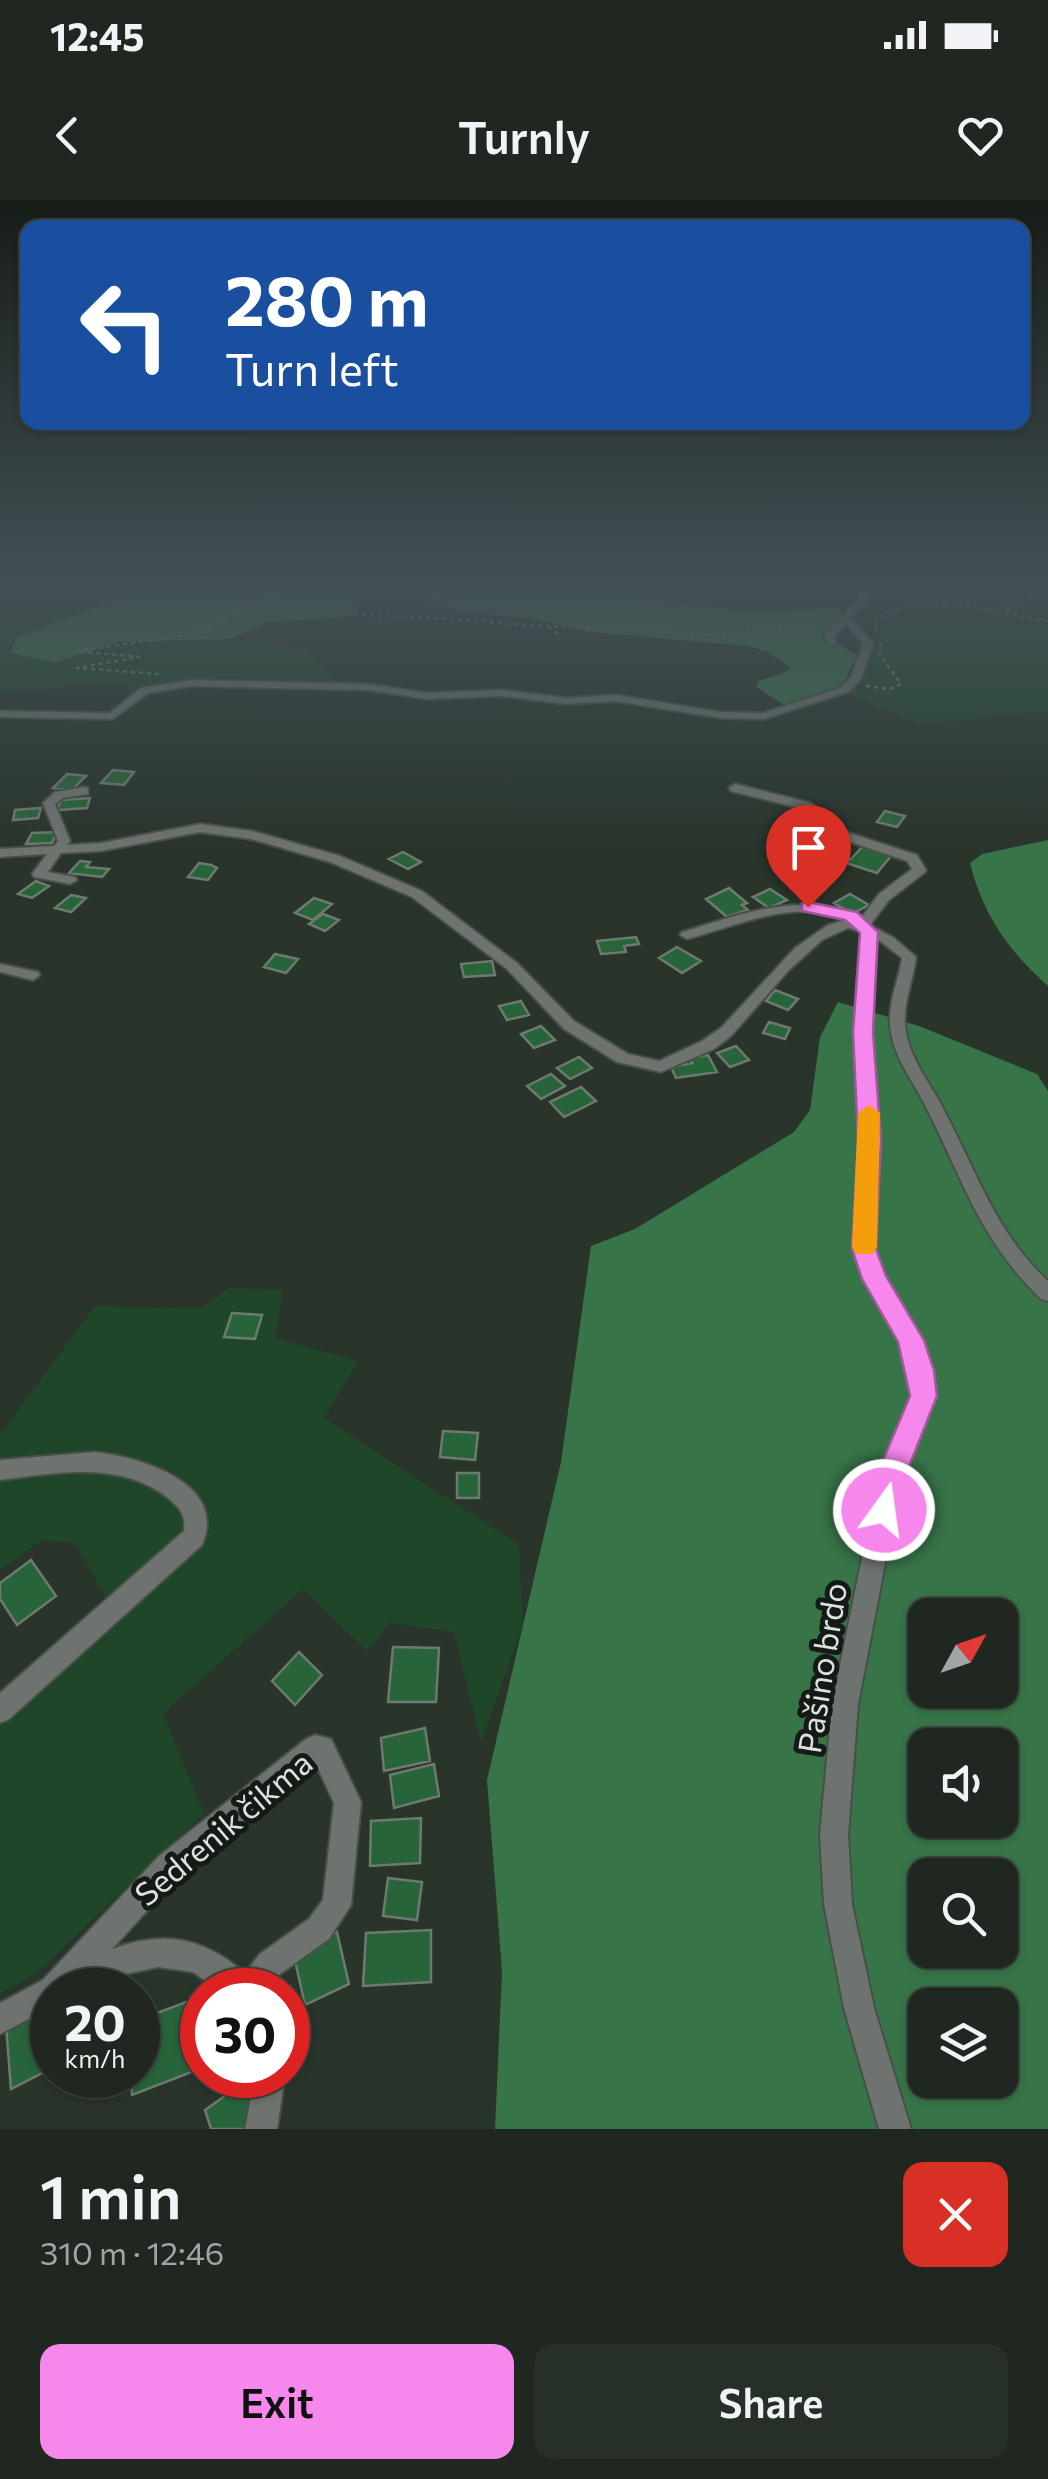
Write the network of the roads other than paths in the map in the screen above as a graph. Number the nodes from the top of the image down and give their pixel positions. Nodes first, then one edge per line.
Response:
1 (857, 672) edge
2 (0, 714) edge
3 (736, 788) dead end
4 (84, 791) dead end
5 (60, 849) junction
6 (0, 853) edge
7 (70, 880) dead end
8 (865, 928) junction
9 (687, 934) dead end
10 (0, 968) edge
11 (33, 975) dead end
12 (1048, 1293) edge
13 (0, 1470) edge
14 (0, 1710) edge
15 (74, 1968) edge
16 (100, 1968) edge
17 (219, 1968) edge
18 (267, 1968) edge
19 (30, 2003) edge
20 (0, 2019) edge
21 (266, 2098) edge
22 (261, 2129) edge
23 (894, 2129) edge

1 - 2 street
3 - 8 street
4 - 5 street
5 - 6 street
5 - 7 street
5 - 8 street
8 - 9 street
8 - 12 street
8 - 23 street, Pašino brdo
10 - 11 street
13 - 14 street
15 - 18 street, Sedrenik čikma
16 - 17 street
19 - 20 street, Sedrenik čikma
21 - 22 street

